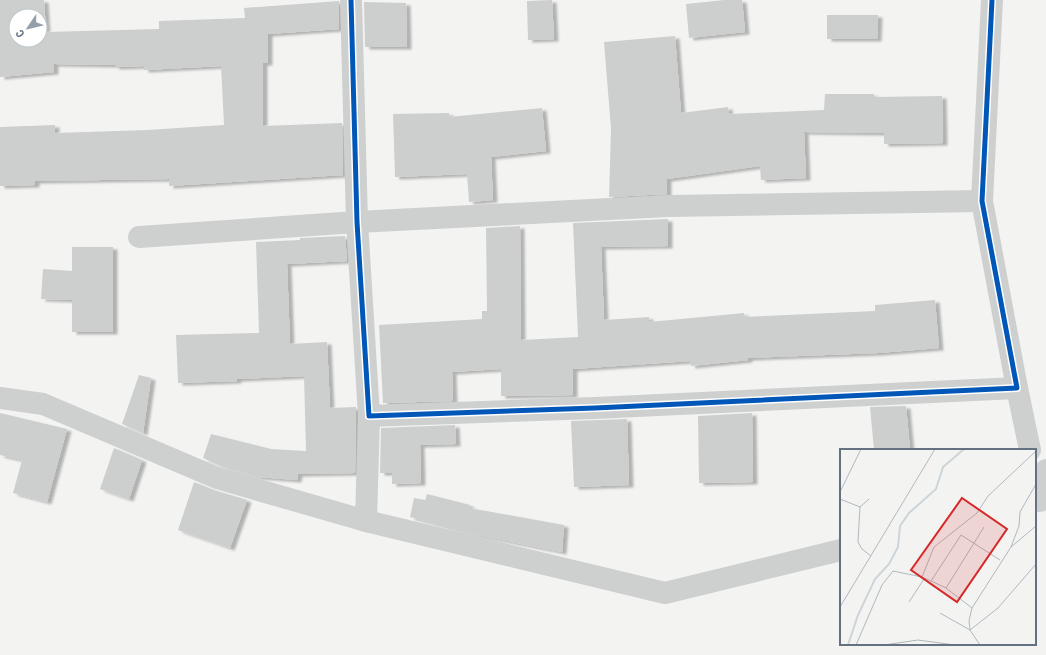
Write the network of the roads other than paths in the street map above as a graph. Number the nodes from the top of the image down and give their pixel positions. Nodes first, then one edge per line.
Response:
1 (351, 0) edge
2 (992, 0) edge
3 (982, 201) junction
4 (357, 222) junction
5 (139, 237) dead end
6 (1017, 388) junction
7 (0, 398) edge
8 (369, 416) junction
9 (1030, 449) edge
10 (1046, 470) edge
11 (1036, 482) edge
12 (1040, 504) edge
13 (366, 521) junction
14 (840, 550) edge

1 - 4 street
2 - 3 street
3 - 4 street
3 - 6 street
4 - 5 street
4 - 8 street
6 - 8 street
6 - 9 street
7 - 13 street
8 - 13 street
10 - 12 street
11 - 12 street
13 - 14 street

